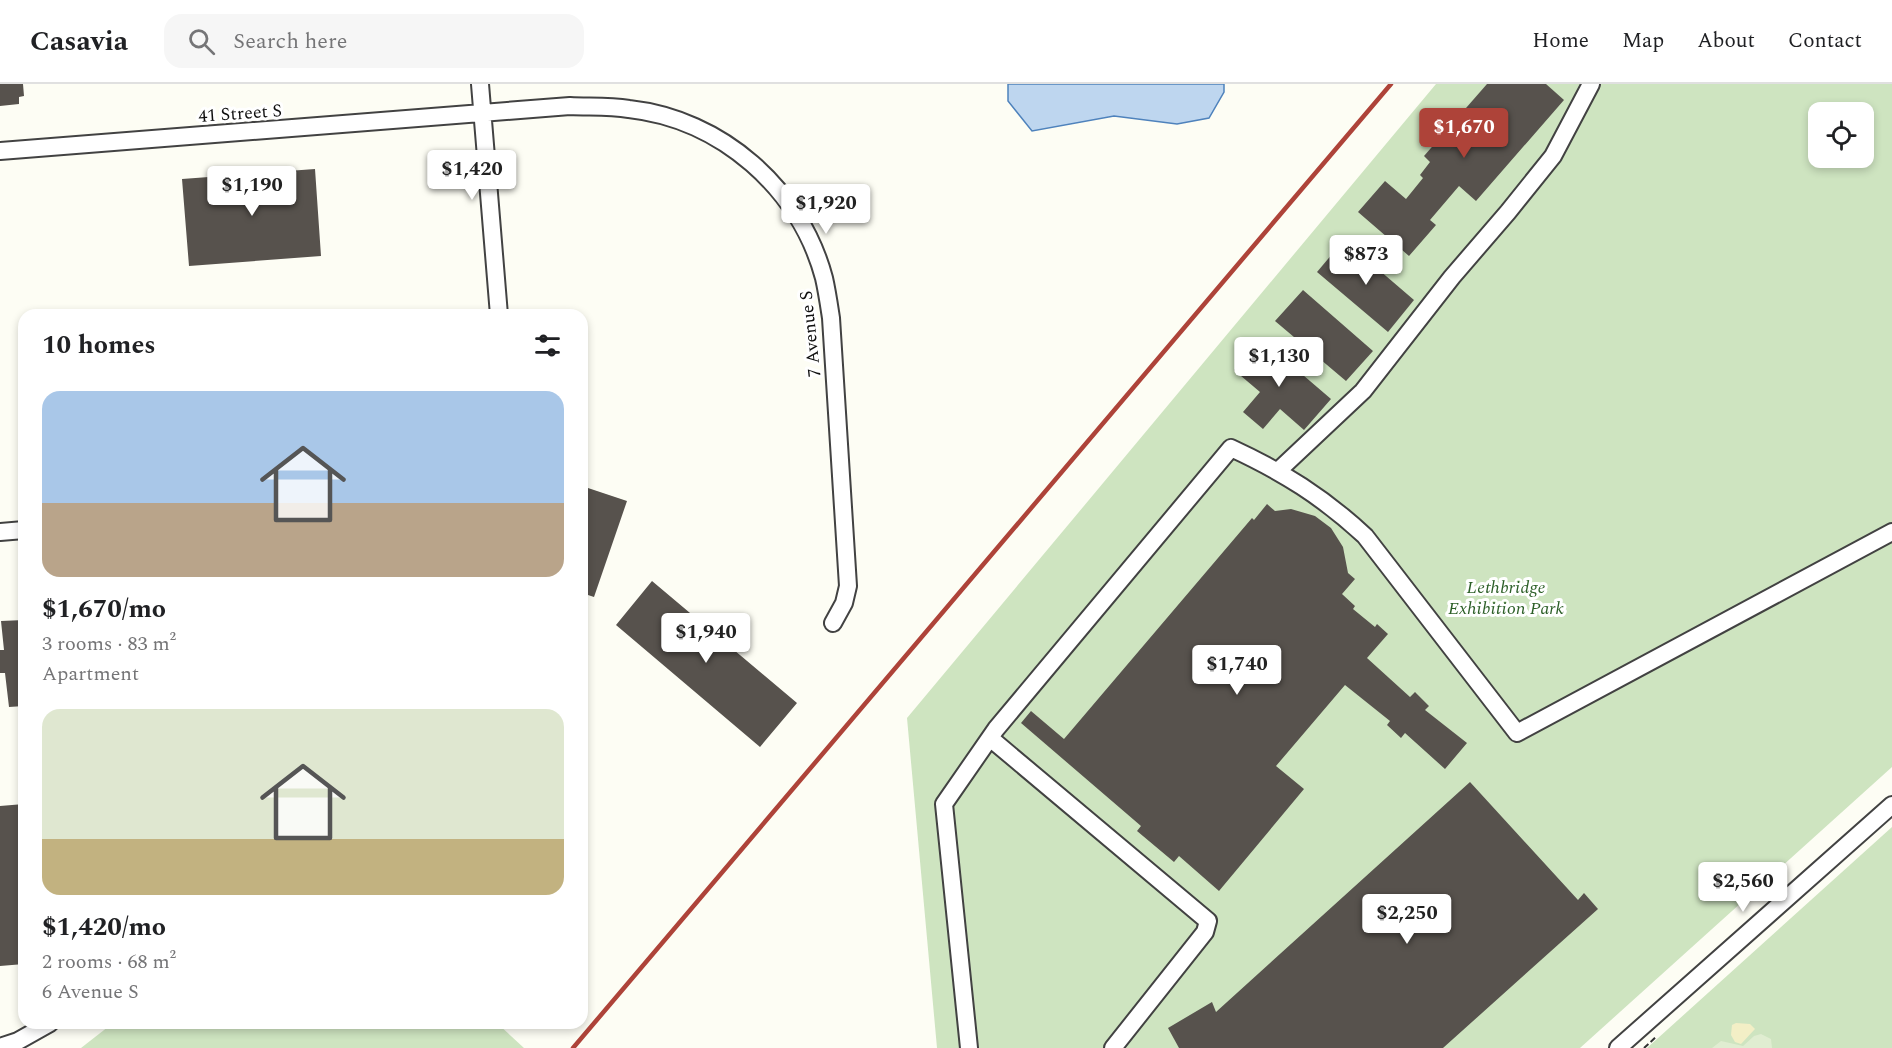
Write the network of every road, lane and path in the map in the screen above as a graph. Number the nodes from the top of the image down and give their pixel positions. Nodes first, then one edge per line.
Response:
1 (480, 84) edge
2 (1591, 84) edge
3 (482, 113) junction
4 (0, 151) edge
5 (498, 309) edge
6 (1279, 470) junction
7 (18, 530) edge
8 (0, 532) edge
9 (1892, 532) edge
10 (833, 623) dead end
11 (990, 738) junction
12 (1892, 805) edge
13 (39, 1029) edge
14 (0, 1047) edge
15 (969, 1048) edge
16 (1113, 1048) edge
17 (1618, 1048) edge

1 - 3 street
2 - 6 street
3 - 4 street, 41 Street S
3 - 5 street
3 - 10 street, 7 Avenue S
6 - 9 street
6 - 11 street
7 - 8 street
11 - 15 street
11 - 16 street
12 - 17 street
13 - 14 street

